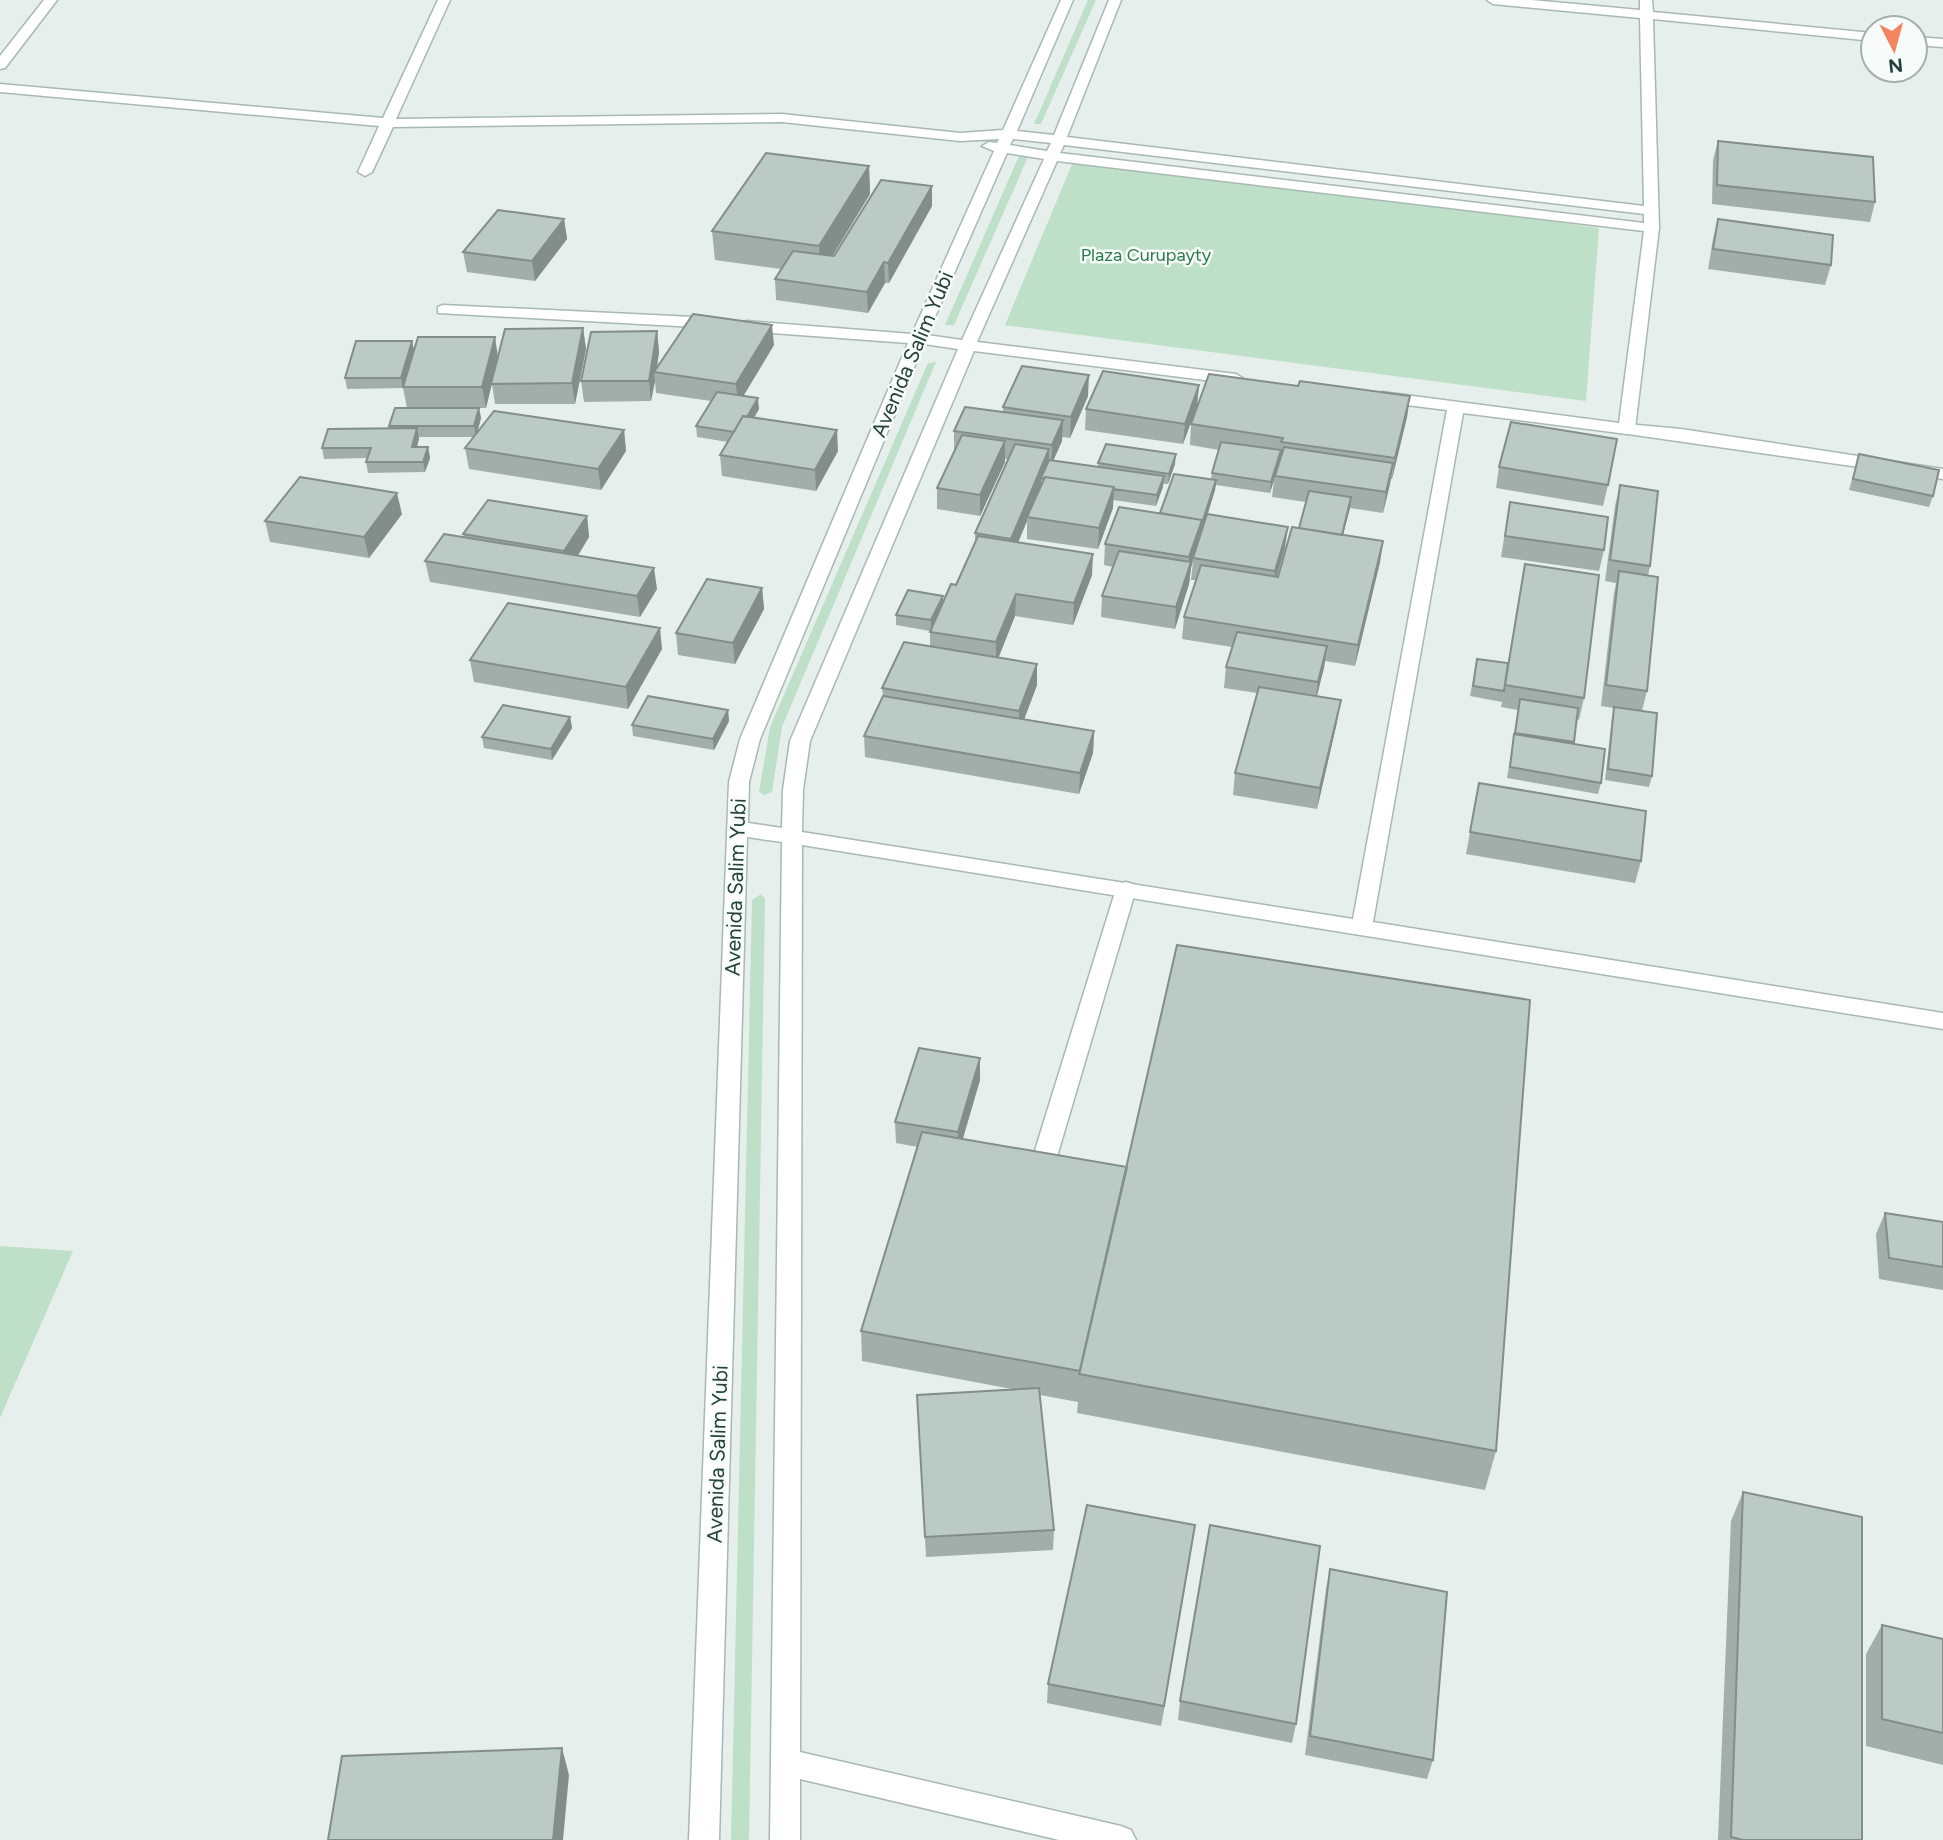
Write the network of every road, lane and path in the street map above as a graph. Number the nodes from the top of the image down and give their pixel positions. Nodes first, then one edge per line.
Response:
1 (51, 0) edge
2 (444, 0) edge
3 (1067, 0) edge
4 (1115, 0) edge
5 (1493, 0) edge
6 (1691, 0) edge
7 (1645, 7) edge
8 (1691, 19) junction
9 (1859, 36) edge
10 (0, 65) edge
11 (0, 89) edge
12 (390, 123) junction
13 (1009, 134) junction
14 (960, 136) junction
15 (1059, 140) junction
16 (1002, 150) junction
17 (1052, 156) junction
18 (365, 172) dead end
19 (1652, 211) junction
20 (1652, 228) junction
21 (443, 310) dead end
22 (918, 339) junction
23 (968, 345) junction
24 (1253, 381) edge
25 (1361, 395) edge
26 (1456, 407) junction
27 (1626, 429) junction
28 (1943, 474) edge
29 (737, 828) junction
30 (792, 836) junction
31 (1125, 889) junction
32 (1362, 926) junction
33 (1943, 1021) edge
34 (1044, 1160) edge
35 (785, 1762) junction
36 (704, 1840) edge
37 (785, 1840) edge
38 (1121, 1840) edge

1 - 10 street
2 - 12 street
3 - 13 street, Avenida Salim Yubi
4 - 15 street
5 - 7 street
6 - 8 street
7 - 8 street
7 - 19 street
8 - 9 street
11 - 12 street
12 - 14 street
12 - 18 street
13 - 14 street
13 - 15 street
13 - 16 street, Avenida Salim Yubi
14 - 16 street
15 - 17 street
15 - 19 street
16 - 17 street
16 - 22 street, Avenida Salim Yubi
17 - 20 street
17 - 23 street
19 - 20 street
20 - 27 street
21 - 22 street
22 - 23 street
22 - 29 street, Avenida Salim Yubi
23 - 24 street
23 - 30 street
25 - 26 street
26 - 27 street
26 - 32 street
27 - 28 street
29 - 30 street
29 - 36 street, Avenida Salim Yubi
30 - 31 street
30 - 35 street
31 - 32 street
31 - 34 street
32 - 33 street
35 - 37 street
35 - 38 street

